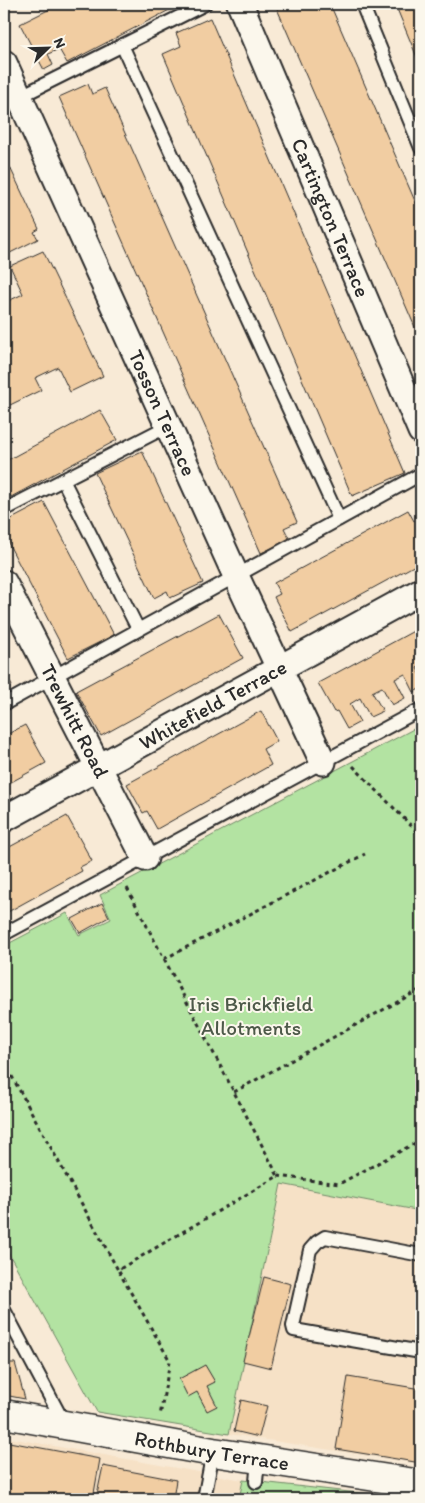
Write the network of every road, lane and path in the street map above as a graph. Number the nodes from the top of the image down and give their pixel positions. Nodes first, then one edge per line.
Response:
1 (205, 4) edge
2 (240, 4) edge
3 (362, 4) edge
4 (122, 46) junction
5 (4, 63) edge
6 (19, 97) junction
7 (421, 148) edge
8 (168, 426) junction
9 (421, 432) edge
10 (421, 474) edge
11 (63, 480) junction
12 (4, 510) edge
13 (339, 520) junction
14 (236, 576) junction
15 (4, 583) edge
16 (421, 591) edge
17 (138, 629) junction
18 (278, 669) junction
19 (51, 677) junction
20 (4, 704) edge
21 (421, 709) edge
22 (332, 758) junction
23 (98, 768) junction
24 (4, 819) edge
25 (421, 836) edge
26 (365, 854) dead end
27 (145, 858) junction
28 (119, 872) junction
29 (4, 934) edge
30 (164, 959) junction
31 (421, 989) edge
32 (4, 1062) edge
33 (234, 1092) junction
34 (421, 1140) edge
35 (278, 1176) junction
36 (421, 1255) edge
37 (118, 1270) junction
38 (4, 1310) edge
39 (421, 1352) edge
40 (4, 1414) edge
41 (65, 1426) junction
42 (156, 1442) junction
43 (213, 1452) junction
44 (421, 1484) edge
45 (204, 1499) edge

1 - 4 lane
2 - 9 street, Cartington Terrace
3 - 7 lane
4 - 6 lane
4 - 13 lane
5 - 6 street, Tosson Terrace
6 - 8 street, Tosson Terrace
8 - 11 lane
8 - 14 street, Tosson Terrace
10 - 13 lane
11 - 12 lane
11 - 17 lane
13 - 14 lane
14 - 17 lane
14 - 18 street, Tosson Terrace
15 - 19 street, Trewhitt Road
16 - 18 street, Whitefield Terrace
17 - 19 lane
18 - 22 street, Tosson Terrace
18 - 23 street, Whitefield Terrace
19 - 20 lane
19 - 23 street, Trewhitt Road
21 - 22 lane
22 - 25 path
22 - 27 lane
23 - 24 street, Whitefield Terrace
23 - 27 street, Trewhitt Road
26 - 30 path
27 - 28 lane
28 - 29 lane
28 - 30 path
30 - 33 path
31 - 33 path
32 - 37 path
33 - 35 path
34 - 35 path
35 - 37 path
36 - 39 lane
37 - 42 path
38 - 41 lane
40 - 41 street, Rothbury Terrace
41 - 42 street, Rothbury Terrace
42 - 43 street, Rothbury Terrace
43 - 44 street, Rothbury Terrace
43 - 45 lane

